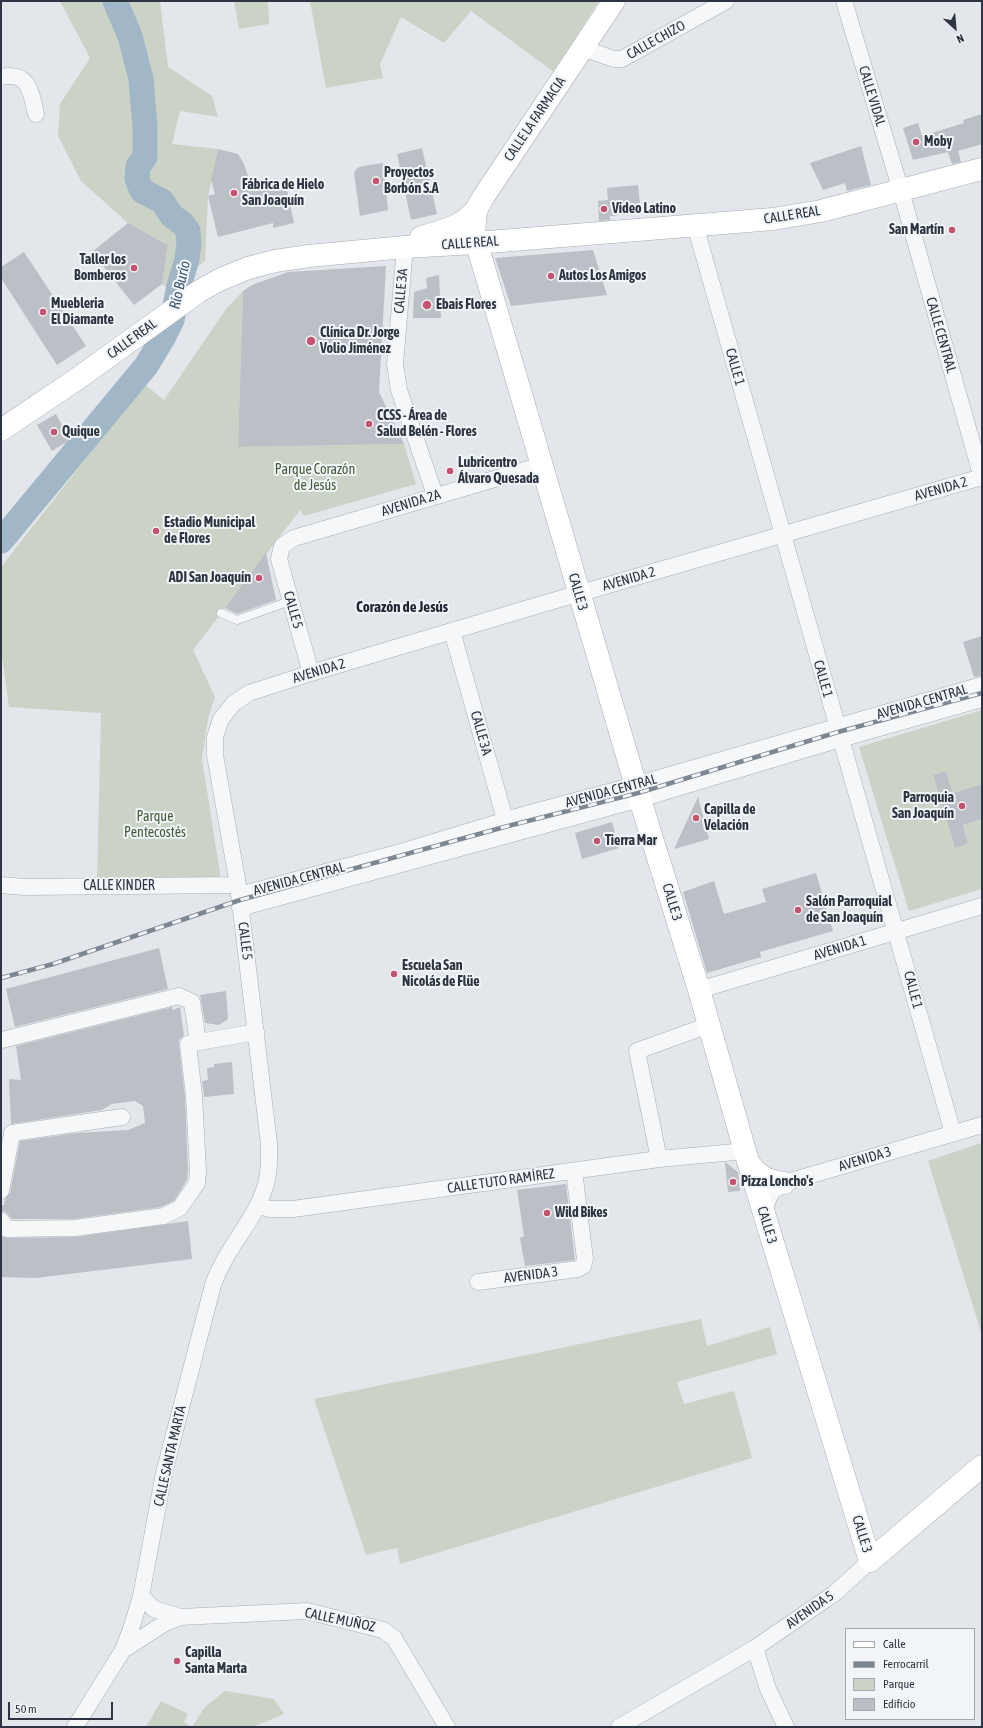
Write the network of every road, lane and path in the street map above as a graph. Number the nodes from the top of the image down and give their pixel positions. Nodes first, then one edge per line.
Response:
1 (614, 1) edge
2 (726, 1) edge
3 (844, 1) edge
4 (582, 48) junction
5 (1, 77) edge
6 (36, 114) dead end
7 (982, 169) edge
8 (901, 191) junction
9 (476, 210) junction
10 (695, 225) junction
11 (476, 243) junction
12 (405, 247) junction
13 (12, 420) edge
14 (542, 465) junction
15 (982, 477) edge
16 (435, 495) junction
17 (782, 536) junction
18 (282, 546) joint
19 (579, 594) junction
20 (290, 601) junction
21 (221, 613) dead end
22 (452, 632) junction
23 (311, 673) junction
24 (982, 685) edge
25 (982, 699) edge
26 (234, 703) joint
27 (839, 733) junction
28 (638, 792) junction
29 (508, 827) junction
30 (1, 885) edge
31 (239, 896) junction
32 (982, 906) edge
33 (897, 931) junction
34 (699, 990) junction
35 (709, 1025) junction
36 (256, 1032) junction
37 (2, 1040) edge
38 (198, 1042) junction
39 (122, 1117) dead end
40 (982, 1124) edge
41 (952, 1133) junction
42 (746, 1156) junction
43 (659, 1159) junction
44 (574, 1171) junction
45 (784, 1183) junction
46 (266, 1185) joint
47 (1, 1192) edge
48 (258, 1206) junction
49 (763, 1212) junction
50 (1, 1220) edge
51 (478, 1282) dead end
52 (982, 1466) edge
53 (870, 1561) junction
54 (141, 1596) junction
55 (180, 1617) junction
56 (755, 1648) junction
57 (123, 1650) junction
58 (75, 1727) edge
59 (447, 1727) edge
60 (619, 1727) edge
61 (786, 1727) edge

1 - 4 main road, CALLE LA FARMACIA
2 - 4 street, CALLE CHIZO
3 - 8 street, CALLE VIDAL
4 - 9 main road, CALLE LA FARMACIA
5 - 6 street
7 - 8 main road, CALLE REAL
8 - 10 main road, CALLE REAL
8 - 15 street, CALLE CENTRAL
9 - 11 main road, CALLE LA FARMACIA
9 - 12 main road
10 - 11 main road, CALLE REAL
10 - 17 street, CALLE 1
11 - 12 main road, CALLE REAL
11 - 14 main road, CALLE 3
12 - 13 main road, CALLE REAL
12 - 16 street, CALLE 3A
14 - 16 street, AVENIDA 2A
14 - 19 main road, CALLE 3
15 - 17 street, AVENIDA 2
16 - 18 street, AVENIDA 2A
17 - 19 street, AVENIDA 2
17 - 27 street, CALLE 1
18 - 20 street, CALLE 5
19 - 22 street, AVENIDA 2
19 - 28 main road, CALLE 3
20 - 21 lane
20 - 23 street, CALLE 5
22 - 23 street, AVENIDA 2
22 - 29 street, CALLE 3A
23 - 26 street, AVENIDA 2
24 - 27 street, AVENIDA CENTRAL
25 - 27 street, AVENIDA CENTRAL
26 - 31 street, CALLE 5
27 - 28 street, AVENIDA CENTRAL
27 - 33 street, CALLE 1
28 - 29 street, AVENIDA CENTRAL
28 - 34 main road, CALLE 3
29 - 31 street, AVENIDA CENTRAL
30 - 31 street, CALLE KINDER
31 - 36 street, CALLE 5
32 - 33 street, AVENIDA 1
33 - 34 street, AVENIDA 1
33 - 41 street, CALLE 1
34 - 35 main road, CALLE 3
35 - 42 main road, CALLE 3
35 - 43 street
36 - 38 street
36 - 46 street, CALLE 5
37 - 38 street
38 - 50 street
39 - 47 street
40 - 41 street, AVENIDA 3
41 - 45 street, AVENIDA 3
42 - 43 street, CALLE TUTO RAMÍREZ
42 - 45 main road
42 - 49 main road, CALLE 3
43 - 44 street, CALLE TUTO RAMÍREZ
44 - 48 street, CALLE TUTO RAMÍREZ
44 - 51 street, AVENIDA 3
45 - 49 street, AVENIDA 3
46 - 48 street, CALLE SANTA MARTA
48 - 54 street, CALLE SANTA MARTA
49 - 53 main road, CALLE 3
52 - 53 main road, AVENIDA 5
53 - 56 street, AVENIDA 5
54 - 55 street, CALLE MUÑOZ
54 - 57 street, CALLE SANTA MARTA
55 - 57 street, CALLE MUÑOZ
55 - 59 street, CALLE MUÑOZ
56 - 60 street, AVENIDA 5
56 - 61 street
57 - 58 street, CALLE SANTA MARTA

